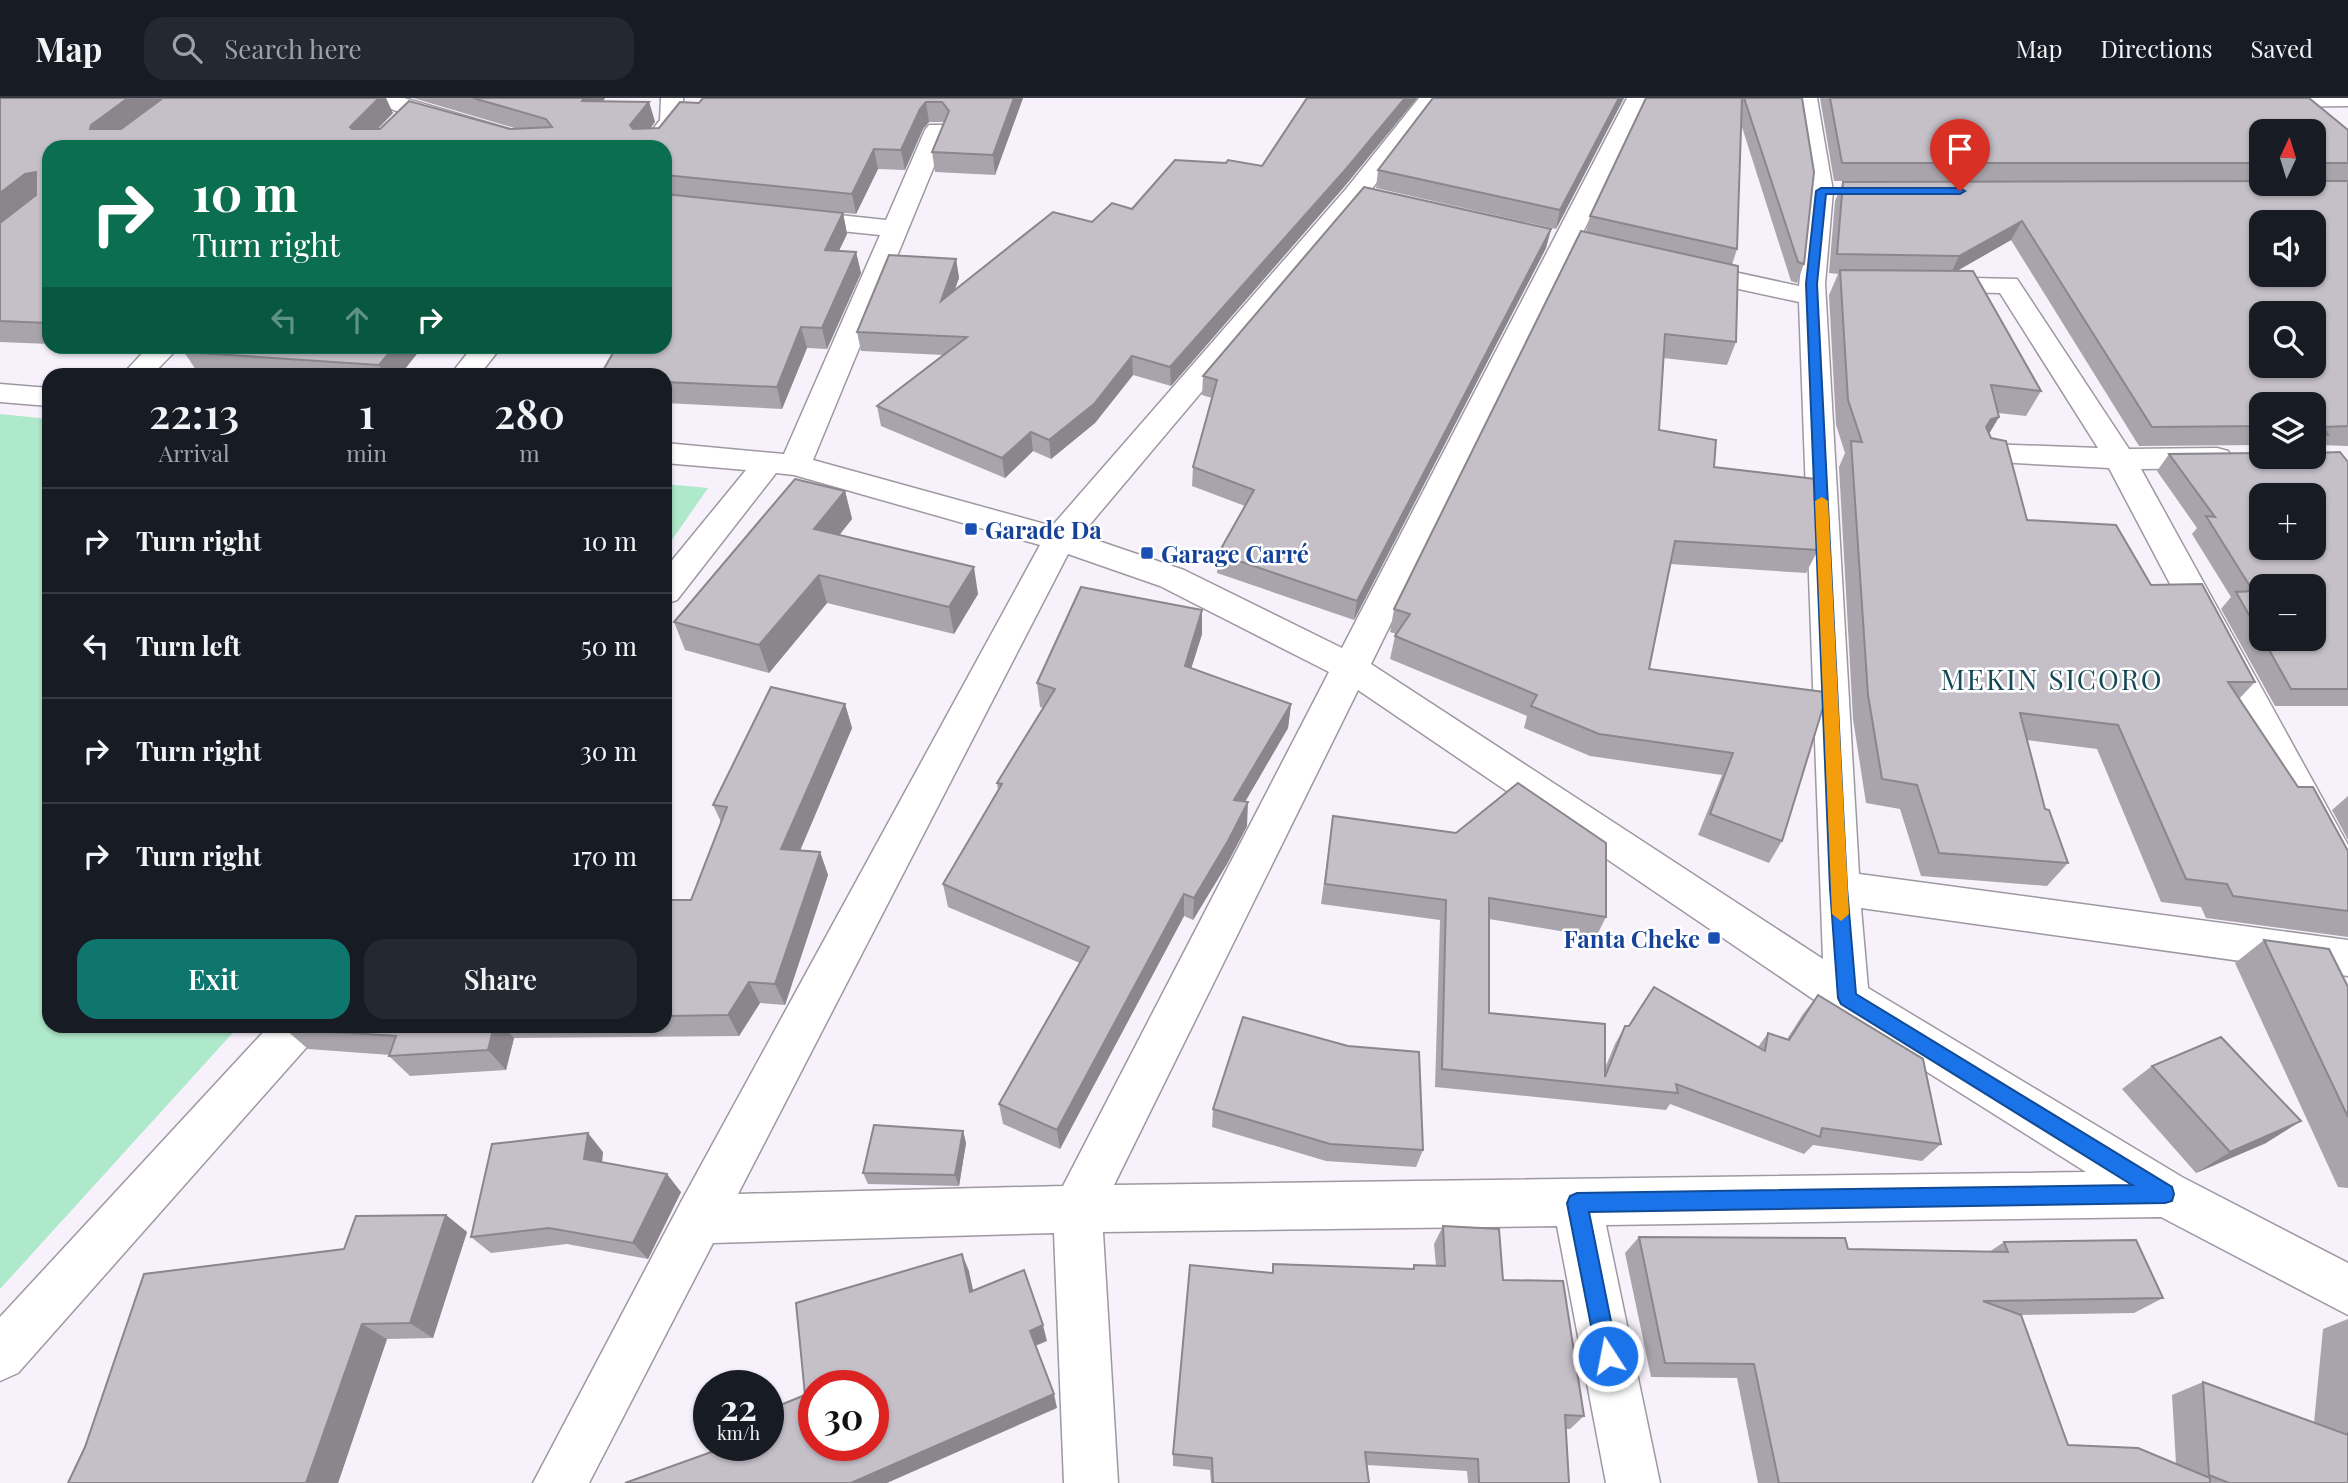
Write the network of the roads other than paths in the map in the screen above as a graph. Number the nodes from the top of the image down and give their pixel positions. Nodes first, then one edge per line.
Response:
1 (384, 98) edge
2 (672, 98) edge
3 (1430, 98) edge
4 (1637, 98) edge
5 (1806, 98) edge
6 (2348, 99) edge
7 (2240, 100) edge
8 (413, 110) junction
9 (394, 129) edge
10 (937, 130) dead end
11 (520, 140) edge
12 (657, 140) edge
13 (773, 216) edge
14 (894, 229) junction
15 (1668, 266) edge
16 (1896, 285) edge
17 (1821, 289) junction
18 (158, 354) edge
19 (481, 354) edge
20 (143, 368) edge
21 (470, 368) edge
22 (0, 393) edge
23 (42, 396) edge
24 (672, 454) edge
25 (1988, 454) edge
26 (2241, 458) edge
27 (2120, 459) junction
28 (781, 464) junction
29 (1059, 539) junction
30 (672, 584) edge
31 (1348, 666) junction
32 (2348, 883) edge
33 (1839, 888) junction
34 (2348, 958) edge
35 (1847, 998) junction
36 (291, 1033) edge
37 (2165, 1194) junction
38 (1577, 1203) junction
39 (1077, 1209) junction
40 (698, 1219) junction
41 (2348, 1290) edge
42 (0, 1355) edge
43 (560, 1483) edge
44 (1091, 1483) edge
45 (1633, 1483) edge

1 - 8 street
2 - 12 street
3 - 29 street
4 - 31 street
5 - 17 street
6 - 7 street
8 - 9 street
8 - 11 street
10 - 14 street
13 - 14 street
14 - 28 street
15 - 17 street
16 - 27 street
17 - 33 street
18 - 20 street
19 - 21 street
22 - 23 street
24 - 28 street
25 - 27 street
26 - 27 street
27 - 32 street
28 - 29 street
28 - 30 street
29 - 31 street
29 - 40 street
31 - 35 street
31 - 39 street
33 - 34 street
33 - 35 street
35 - 37 street
36 - 42 street
37 - 38 street
37 - 41 street
38 - 39 street
38 - 45 street
39 - 40 street
39 - 44 street
40 - 43 street

